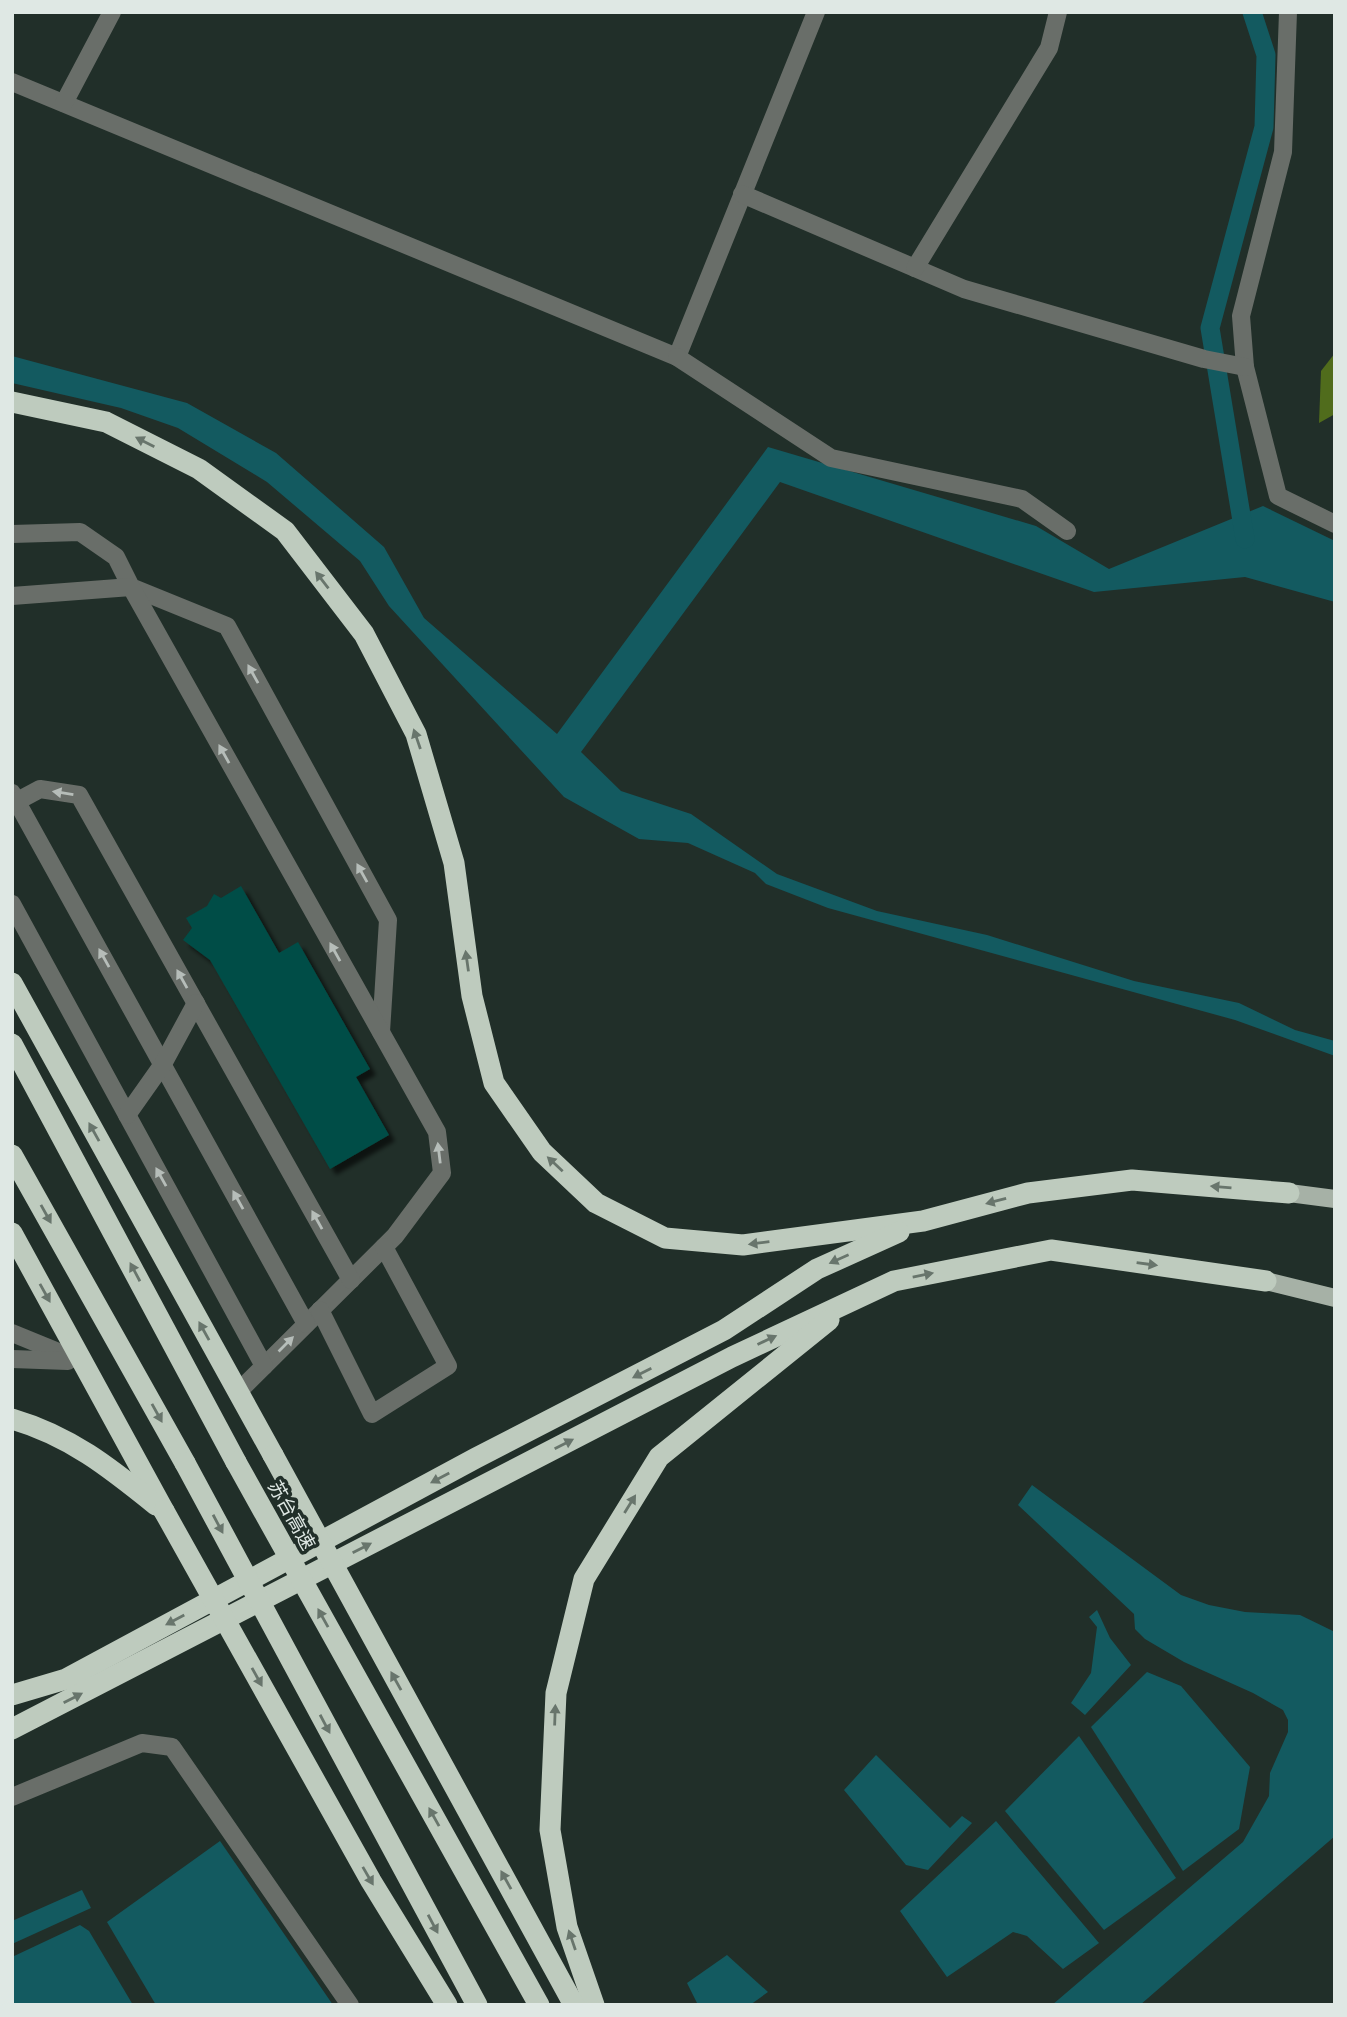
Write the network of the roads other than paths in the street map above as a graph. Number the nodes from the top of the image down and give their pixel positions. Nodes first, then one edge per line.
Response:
1 (112, 12) edge
2 (817, 12) edge
3 (1058, 12) edge
4 (1288, 12) edge
5 (12, 82) edge
6 (64, 103) junction
7 (743, 194) junction
8 (915, 268) junction
9 (677, 357) junction
10 (1245, 367) junction
11 (12, 402) edge
12 (1335, 524) edge
13 (1068, 531) dead end
14 (12, 534) edge
15 (131, 587) junction
16 (12, 596) edge
17 (14, 800) edge
18 (12, 904) edge
19 (12, 983) edge
20 (196, 1003) junction
21 (381, 1032) junction
22 (12, 1044) edge
23 (163, 1064) junction
24 (127, 1115) junction
25 (12, 1155) edge
26 (1289, 1193) joint
27 (1335, 1199) edge
28 (923, 1221) junction
29 (12, 1233) edge
30 (384, 1247) junction
31 (351, 1280) junction
32 (1266, 1281) joint
33 (859, 1297) junction
34 (1335, 1298) edge
35 (320, 1310) junction
36 (306, 1324) junction
37 (12, 1333) edge
38 (12, 1359) edge
39 (83, 1362) junction
40 (264, 1366) junction
41 (238, 1392) junction
42 (12, 1419) edge
43 (164, 1511) junction
44 (12, 1695) edge
45 (12, 1729) edge
46 (12, 1797) edge
47 (350, 2005) edge
48 (447, 2005) edge
49 (477, 2005) edge
50 (538, 2005) edge
51 (574, 2005) edge
52 (594, 2005) edge

1 - 6 street
2 - 7 street
3 - 8 street
4 - 10 street
5 - 6 street
6 - 9 street
7 - 8 street
7 - 9 street
8 - 10 street
9 - 13 street
10 - 12 street
28 -> 11 highway
14 - 15 street
15 - 16 street
21 -> 15 street
21 -> 15 street
20 -> 17 street
23 -> 17 street
18 - 24 street
41 -> 19 highway
20 - 23 street
31 -> 20 street
30 -> 21 street
50 -> 22 highway, 苏台高速, bridge
23 - 24 street
36 -> 23 street
40 -> 24 street
25 -> 49 highway, bridge
26 - 27 main road
26 -> 28 highway
28 -> 44 highway
29 -> 39 highway
30 - 31 street
30 - 35 street
31 - 35 street
33 -> 32 highway
32 - 34 main road
45 -> 33 highway
52 -> 33 highway
35 - 36 street
40 -> 36 street
37 - 39 street
38 - 39 street
39 - 43 highway
40 - 41 street
51 -> 41 highway, bridge
42 - 43 highway
43 -> 48 highway, bridge
46 - 47 street

